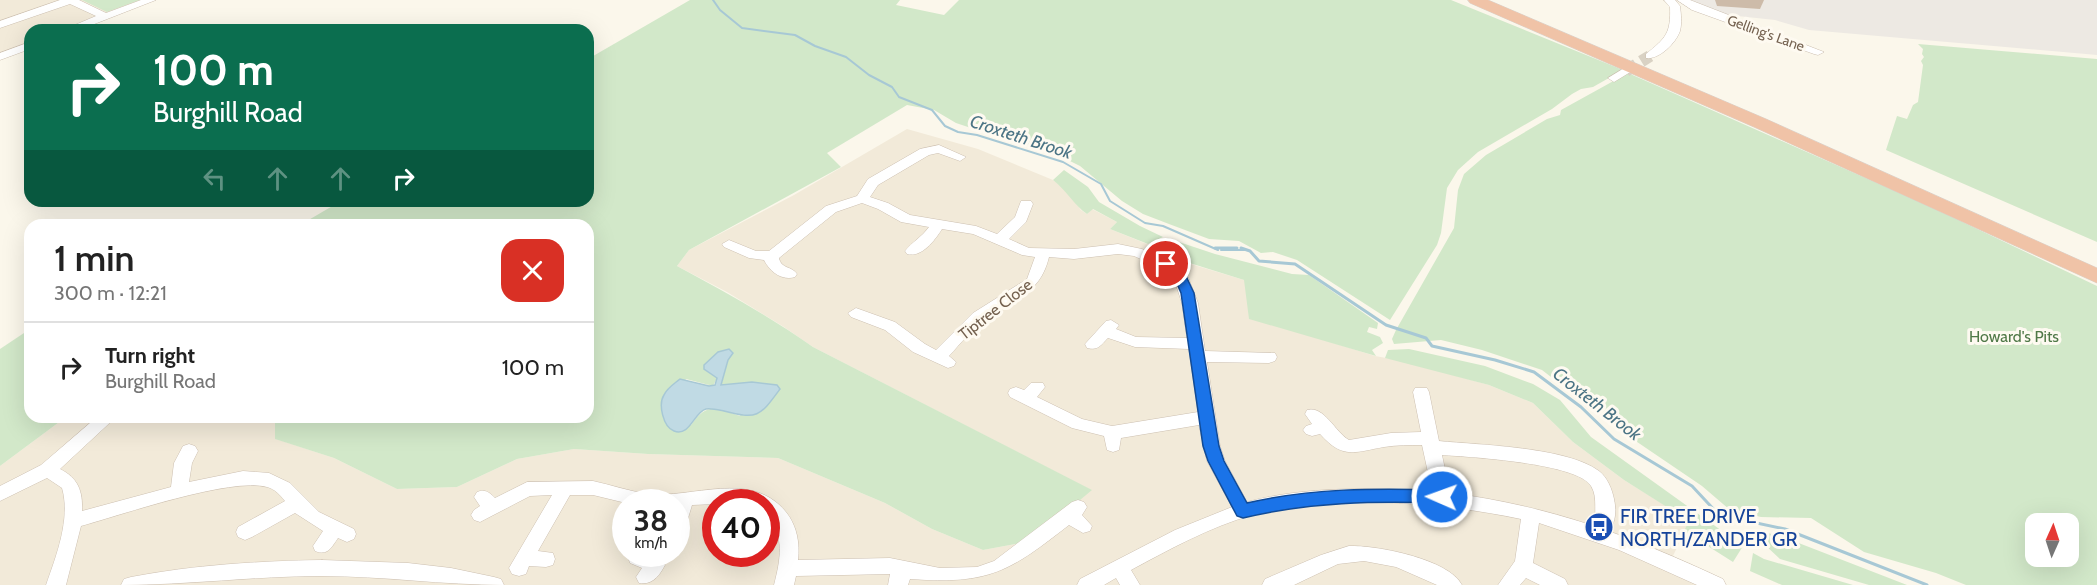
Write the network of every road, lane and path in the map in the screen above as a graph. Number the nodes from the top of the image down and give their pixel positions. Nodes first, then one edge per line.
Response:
1 (70, 0) edge
2 (151, 0) edge
3 (1458, 0) edge
4 (1475, 0) edge
5 (1494, 0) edge
6 (1507, 0) edge
7 (1679, 3) edge
8 (104, 16) junction
9 (84, 24) edge
10 (0, 25) edge
11 (1595, 41) junction
12 (24, 47) edge
13 (1818, 52) dead end
14 (1650, 56) tunnel mouth
15 (0, 57) edge
16 (1609, 57) junction
17 (1626, 70) tunnel mouth
18 (1614, 78) dead end
19 (961, 158) dead end
20 (862, 199) junction
21 (1030, 202) dead end
22 (937, 225) junction
23 (729, 240) dead end
24 (999, 240) junction
25 (911, 252) dead end
26 (1043, 254) junction
27 (771, 256) junction
28 (2097, 262) edge
29 (792, 274) dead end
30 (2097, 276) edge
31 (854, 313) dead end
32 (1093, 344) dead end
33 (1197, 350) junction
34 (1269, 356) dead end
35 (1416, 388) dead end
36 (1026, 393) dead end
37 (1205, 418) junction
38 (101, 423) edge
39 (1316, 424) dead end
40 (1429, 443) junction
41 (191, 448) dead end
42 (46, 470) junction
43 (565, 488) junction
44 (178, 492) junction
45 (612, 492) edge
46 (0, 494) edge
47 (1442, 497) junction
48 (297, 503) junction
49 (486, 507) dead end
50 (1243, 511) junction
51 (1530, 513) junction
52 (1077, 516) dead end
53 (780, 518) edge
54 (72, 521) junction
55 (1605, 521) dead end
56 (239, 534) dead end
57 (322, 546) dead end
58 (546, 559) dead end
59 (1119, 567) junction
60 (1524, 567) junction
61 (786, 577) edge
62 (901, 577) edge
63 (188, 580) edge
64 (1268, 582) edge
65 (56, 585) edge
66 (131, 585) edge
67 (494, 585) edge
68 (1087, 585) edge
69 (1130, 585) edge
70 (1452, 585) edge
71 (1508, 585) edge
72 (1558, 585) edge
73 (1716, 585) edge

1 - 8 street
1 - 10 street
2 - 8 street
3 - 16 highway
4 - 16 highway
5 - 11 highway
6 - 11 highway
7 - 13 street, Gelling's Lane
7 - 14 street, Gelling's Lane
8 - 9 street
11 - 28 highway
12 - 15 street
16 - 30 highway
17 - 18 street
19 - 20 street
20 - 22 street
20 - 27 street
21 - 24 street
22 - 24 street
22 - 25 street
23 - 27 street
24 - 26 street
26 - 31 street, Tiptree Close
26 - 33 street
27 - 29 street
32 - 33 street
33 - 34 street
33 - 37 street
35 - 40 street
36 - 37 street
37 - 50 street
38 - 42 street
39 - 40 street
40 - 47 street
40 - 55 street
41 - 44 street
42 - 46 street
42 - 54 street
43 - 45 street
43 - 49 street
43 - 58 street
44 - 48 street
44 - 54 street
47 - 50 street
47 - 51 street
48 - 56 street
48 - 57 street
50 - 59 street
51 - 60 street
51 - 73 street
52 - 62 street
53 - 61 street
54 - 65 street
59 - 68 street
59 - 69 street
60 - 71 street
60 - 72 street
61 - 62 street
63 - 66 street
63 - 67 street
64 - 70 street

